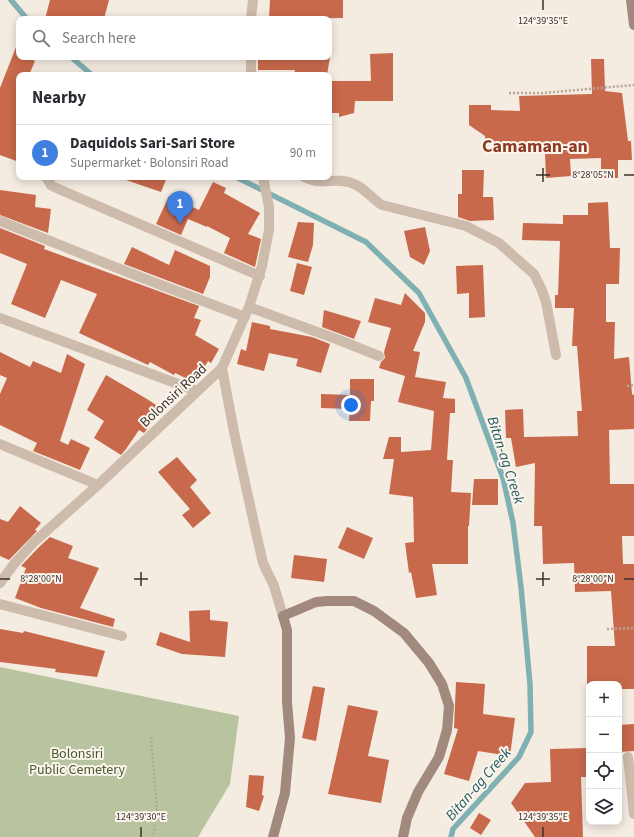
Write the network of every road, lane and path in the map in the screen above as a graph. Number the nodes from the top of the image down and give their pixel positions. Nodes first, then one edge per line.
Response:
1 (253, 0) edge
2 (631, 0) edge
3 (251, 16) edge
4 (634, 25) edge
5 (251, 60) edge
6 (251, 72) edge
7 (634, 85) edge
8 (508, 93) dead end
9 (48, 180) edge
10 (264, 180) edge
11 (312, 180) edge
12 (0, 221) edge
13 (260, 276) junction
14 (249, 307) junction
15 (245, 317) junction
16 (0, 318) edge
17 (556, 355) dead end
18 (379, 356) dead end
19 (222, 368) junction
20 (634, 385) edge
21 (627, 386) dead end
22 (197, 391) junction
23 (0, 444) edge
24 (98, 485) junction
25 (0, 583) edge
26 (0, 604) edge
27 (284, 616) junction
28 (634, 628) edge
29 (607, 629) dead end
30 (122, 636) dead end
31 (151, 737) dead end
32 (628, 757) dead end
33 (634, 814) edge
34 (152, 837) edge
35 (273, 837) edge
36 (403, 837) edge

1 - 3 street
2 - 4 main road
5 - 6 street
7 - 8 path
9 - 13 street
10 - 13 street, Bolonsiri Road
11 - 17 street
12 - 15 street
13 - 14 street, Bolonsiri Road
14 - 15 street, Bolonsiri Road
14 - 18 street
15 - 19 street, Bolonsiri Road
16 - 22 street
19 - 22 street, Bolonsiri Road
19 - 27 street
20 - 21 path
22 - 24 street, Bolonsiri Road
23 - 24 street
24 - 25 street, Bolonsiri Road
26 - 30 street
27 - 35 main road
27 - 36 main road
28 - 29 path
31 - 34 path
32 - 33 street

